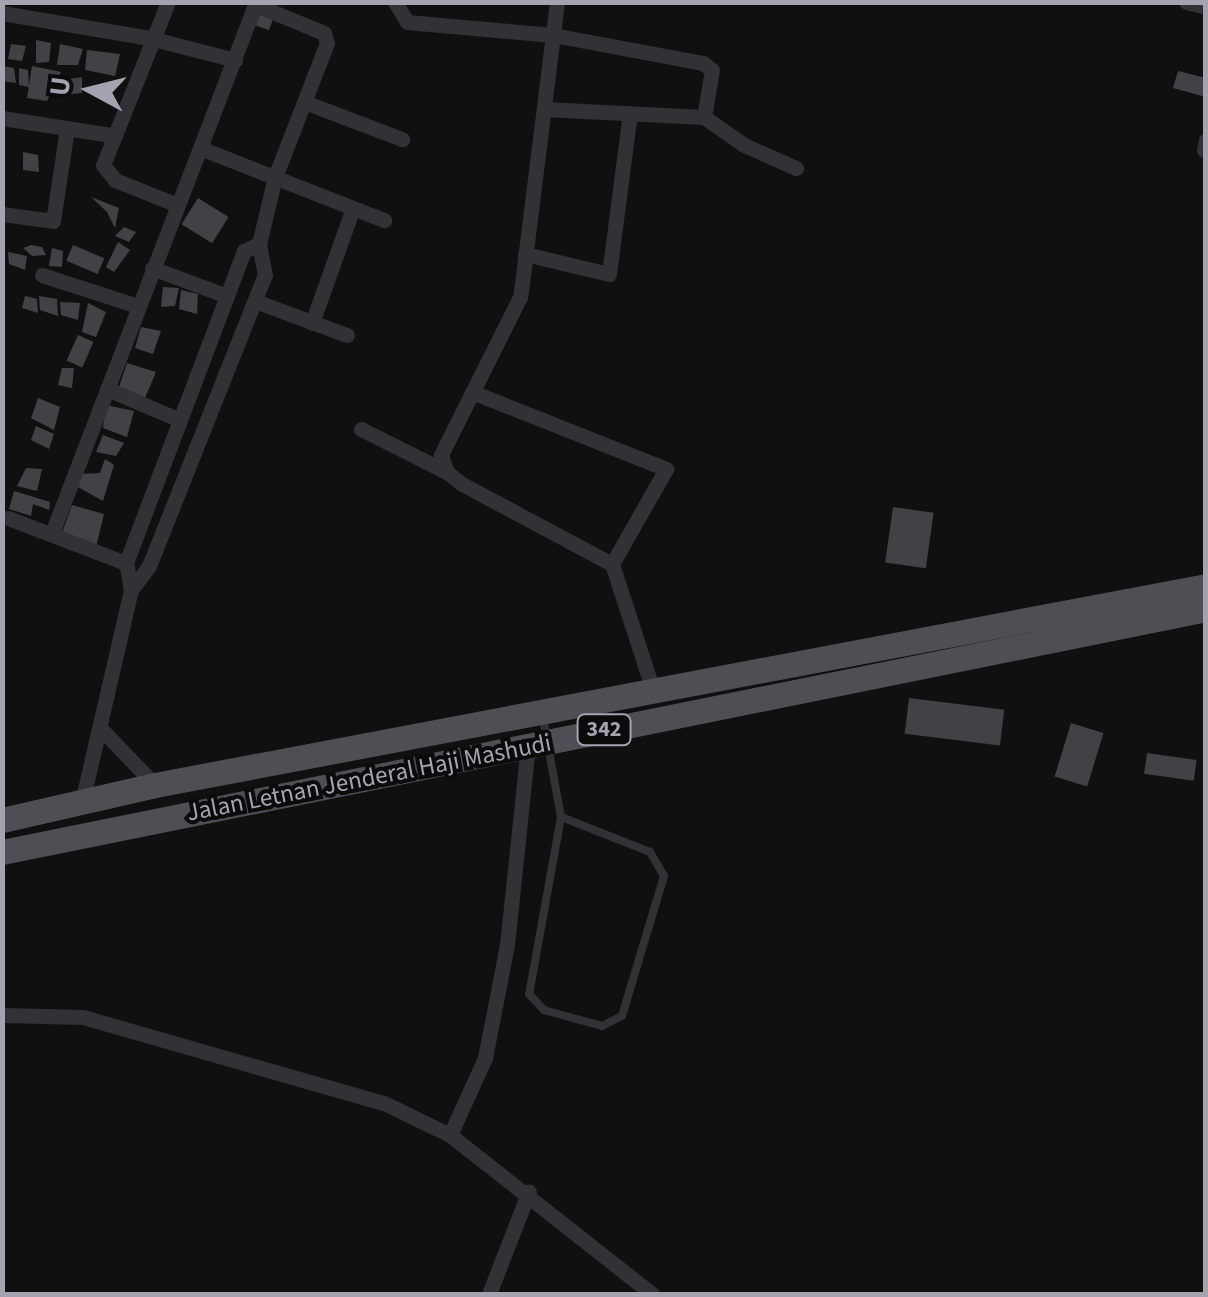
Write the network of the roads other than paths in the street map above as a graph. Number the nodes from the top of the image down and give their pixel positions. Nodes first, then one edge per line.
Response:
1 (168, 2) edge
2 (394, 2) edge
3 (557, 2) edge
4 (1186, 2) edge
5 (256, 4) edge
6 (1206, 6) edge
7 (2, 13) edge
8 (553, 35) junction
9 (150, 38) junction
10 (235, 60) junction
11 (307, 103) junction
12 (544, 109) junction
13 (630, 114) junction
14 (2, 118) edge
15 (704, 118) junction
16 (67, 128) junction
17 (111, 135) junction
18 (402, 138) dead end
19 (200, 148) junction
20 (796, 168) dead end
21 (275, 177) junction
22 (175, 204) junction
23 (353, 208) junction
24 (2, 214) edge
25 (384, 220) dead end
26 (259, 244) junction
27 (525, 254) junction
28 (152, 268) junction
29 (42, 275) dead end
30 (227, 296) junction
31 (254, 301) junction
32 (138, 306) junction
33 (312, 323) junction
34 (347, 335) dead end
35 (107, 389) junction
36 (472, 392) junction
37 (180, 420) junction
38 (361, 429) dead end
39 (447, 472) junction
40 (8, 518) dead end
41 (52, 533) junction
42 (126, 563) junction
43 (612, 564) junction
44 (1206, 586) edge
45 (131, 590) junction
46 (1206, 609) edge
47 (654, 693) junction
48 (542, 714) junction
49 (102, 730) junction
50 (538, 744) junction
51 (155, 785) junction
52 (82, 802) junction
53 (561, 817) junction
54 (2, 820) edge
55 (2, 852) edge
56 (2, 1015) edge
57 (450, 1134) junction
58 (529, 1191) junction
59 (489, 1294) edge
60 (652, 1294) edge

1 - 9 street
2 - 8 street
3 - 8 street
4 - 6 street
5 - 10 street
5 - 11 street
7 - 9 street
8 - 12 street
8 - 15 street
9 - 10 street
9 - 17 street
10 - 19 street
11 - 18 street
11 - 21 street
12 - 13 street
12 - 27 street
13 - 15 street
13 - 27 street
14 - 16 street
15 - 20 street
16 - 17 street
16 - 24 street
17 - 22 street
19 - 21 street
19 - 22 street
21 - 23 street
21 - 26 street
22 - 28 street
23 - 25 street
23 - 33 street
26 - 30 street
26 - 31 street
27 - 36 street
28 - 30 street
28 - 32 street
29 - 32 street
30 - 37 street
31 - 33 street
31 - 45 street
32 - 35 street
33 - 34 street
35 - 37 street
35 - 41 street
36 - 39 street
36 - 43 street
37 - 42 street
38 - 39 street
39 - 43 street
40 - 41 street
41 - 42 street
42 - 45 street
43 - 47 street
44 - 47 main road, Jalan Letnan Jenderal Haji Mashudi / 342
45 - 49 street
46 - 50 main road, Jalan Letnan Jenderal Haji Mashudi / 342
47 - 48 main road, Jalan Letnan Jenderal Haji Mashudi / 342
48 - 50 lane
48 - 51 main road, Jalan Letnan Jenderal Haji Mashudi / 342
49 - 51 street
49 - 52 street
50 - 53 lane
50 - 55 main road, Jalan Letnan Jenderal Haji Mashudi / 342
50 - 57 street
51 - 52 main road, Jalan Letnan Jenderal Haji Mashudi / 342
52 - 54 main road, Jalan Letnan Jenderal Haji Mashudi / 342
53 - 53 lane
56 - 57 street
57 - 58 street
58 - 59 street
58 - 60 street

